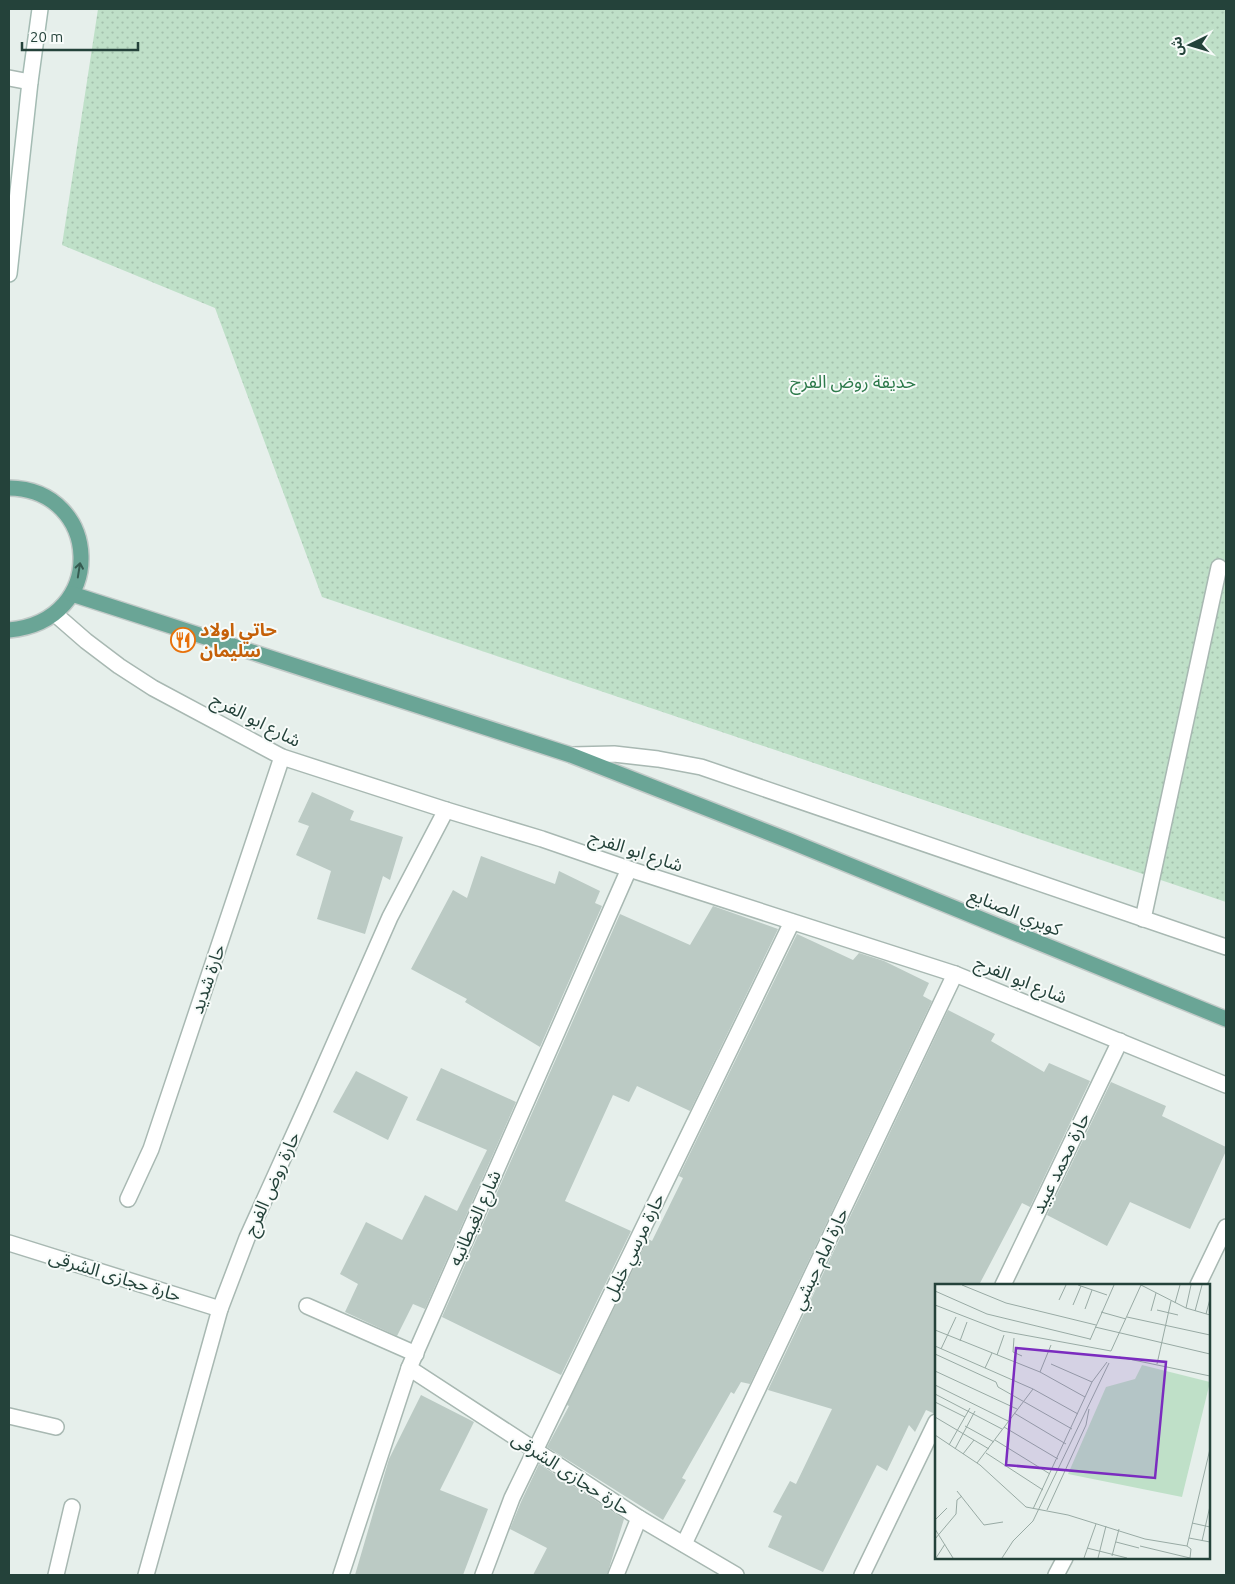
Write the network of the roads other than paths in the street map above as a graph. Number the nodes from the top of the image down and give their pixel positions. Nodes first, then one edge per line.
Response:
1 (40, 9) edge
2 (9, 78) edge
3 (30, 82) junction
4 (9, 274) edge
5 (9, 488) edge
6 (1220, 567) dead end
7 (72, 594) junction
8 (55, 614) junction
9 (9, 630) edge
10 (570, 755) junction
11 (282, 757) junction
12 (446, 810) junction
13 (629, 869) junction
14 (1143, 919) junction
15 (792, 922) junction
16 (1226, 947) edge
17 (955, 974) junction
18 (1226, 1019) edge
19 (1120, 1041) junction
20 (1226, 1085) edge
21 (128, 1199) dead end
22 (1226, 1227) edge
23 (9, 1243) edge
24 (1002, 1284) edge
25 (1198, 1284) edge
26 (307, 1306) dead end
27 (220, 1309) junction
28 (416, 1354) junction
29 (409, 1368) junction
30 (9, 1416) edge
31 (935, 1424) edge
32 (56, 1427) dead end
33 (535, 1450) junction
34 (72, 1506) dead end
35 (638, 1518) junction
36 (684, 1544) junction
37 (1064, 1559) edge
38 (56, 1575) edge
39 (146, 1575) edge
40 (341, 1575) edge
41 (483, 1575) edge
42 (616, 1575) edge
43 (736, 1575) edge
44 (862, 1575) edge
45 (1056, 1575) edge

1 - 3 street
2 - 3 street
3 - 4 street
7 -> 5 main road
6 - 14 street
7 - 8 main road
7 - 10 main road
8 - 9 main road
8 - 11 street, شارع ابو الفرج
10 - 14 street
10 - 18 main road, كوبري الصنايع
11 - 12 street, شارع ابو الفرج
11 - 21 street, حارة شديد
12 - 13 street, شارع ابو الفرج
12 - 27 street, حارة روض الفرج
13 - 15 street, شارع ابو الفرج
13 - 28 street, شارع الغيطانيه
14 - 16 street
15 - 17 street, شارع ابو الفرج
15 - 33 street, حارة مرسي خليل
17 - 19 street, شارع ابو الفرج
17 - 36 street, حارة امام حبشي
19 - 20 street, شارع ابو الفرج
19 - 24 street, حارة محمد عبيد
22 - 25 street
23 - 27 street, حارة حجازى الشرقى
26 - 28 street
27 - 39 street, حارة روض الفرج
28 - 29 street, شارع الغيطانيه
29 - 33 street, حارة حجازى الشرقى
29 - 40 street, شارع الغيطانيه
30 - 32 street
31 - 44 street
33 - 35 street, حارة حجازى الشرقى
33 - 41 street, حارة مرسي خليل
34 - 38 street
35 - 36 street, حارة حجازى الشرقى
35 - 42 street
36 - 43 street, حارة حجازى الشرقى
37 - 45 street

